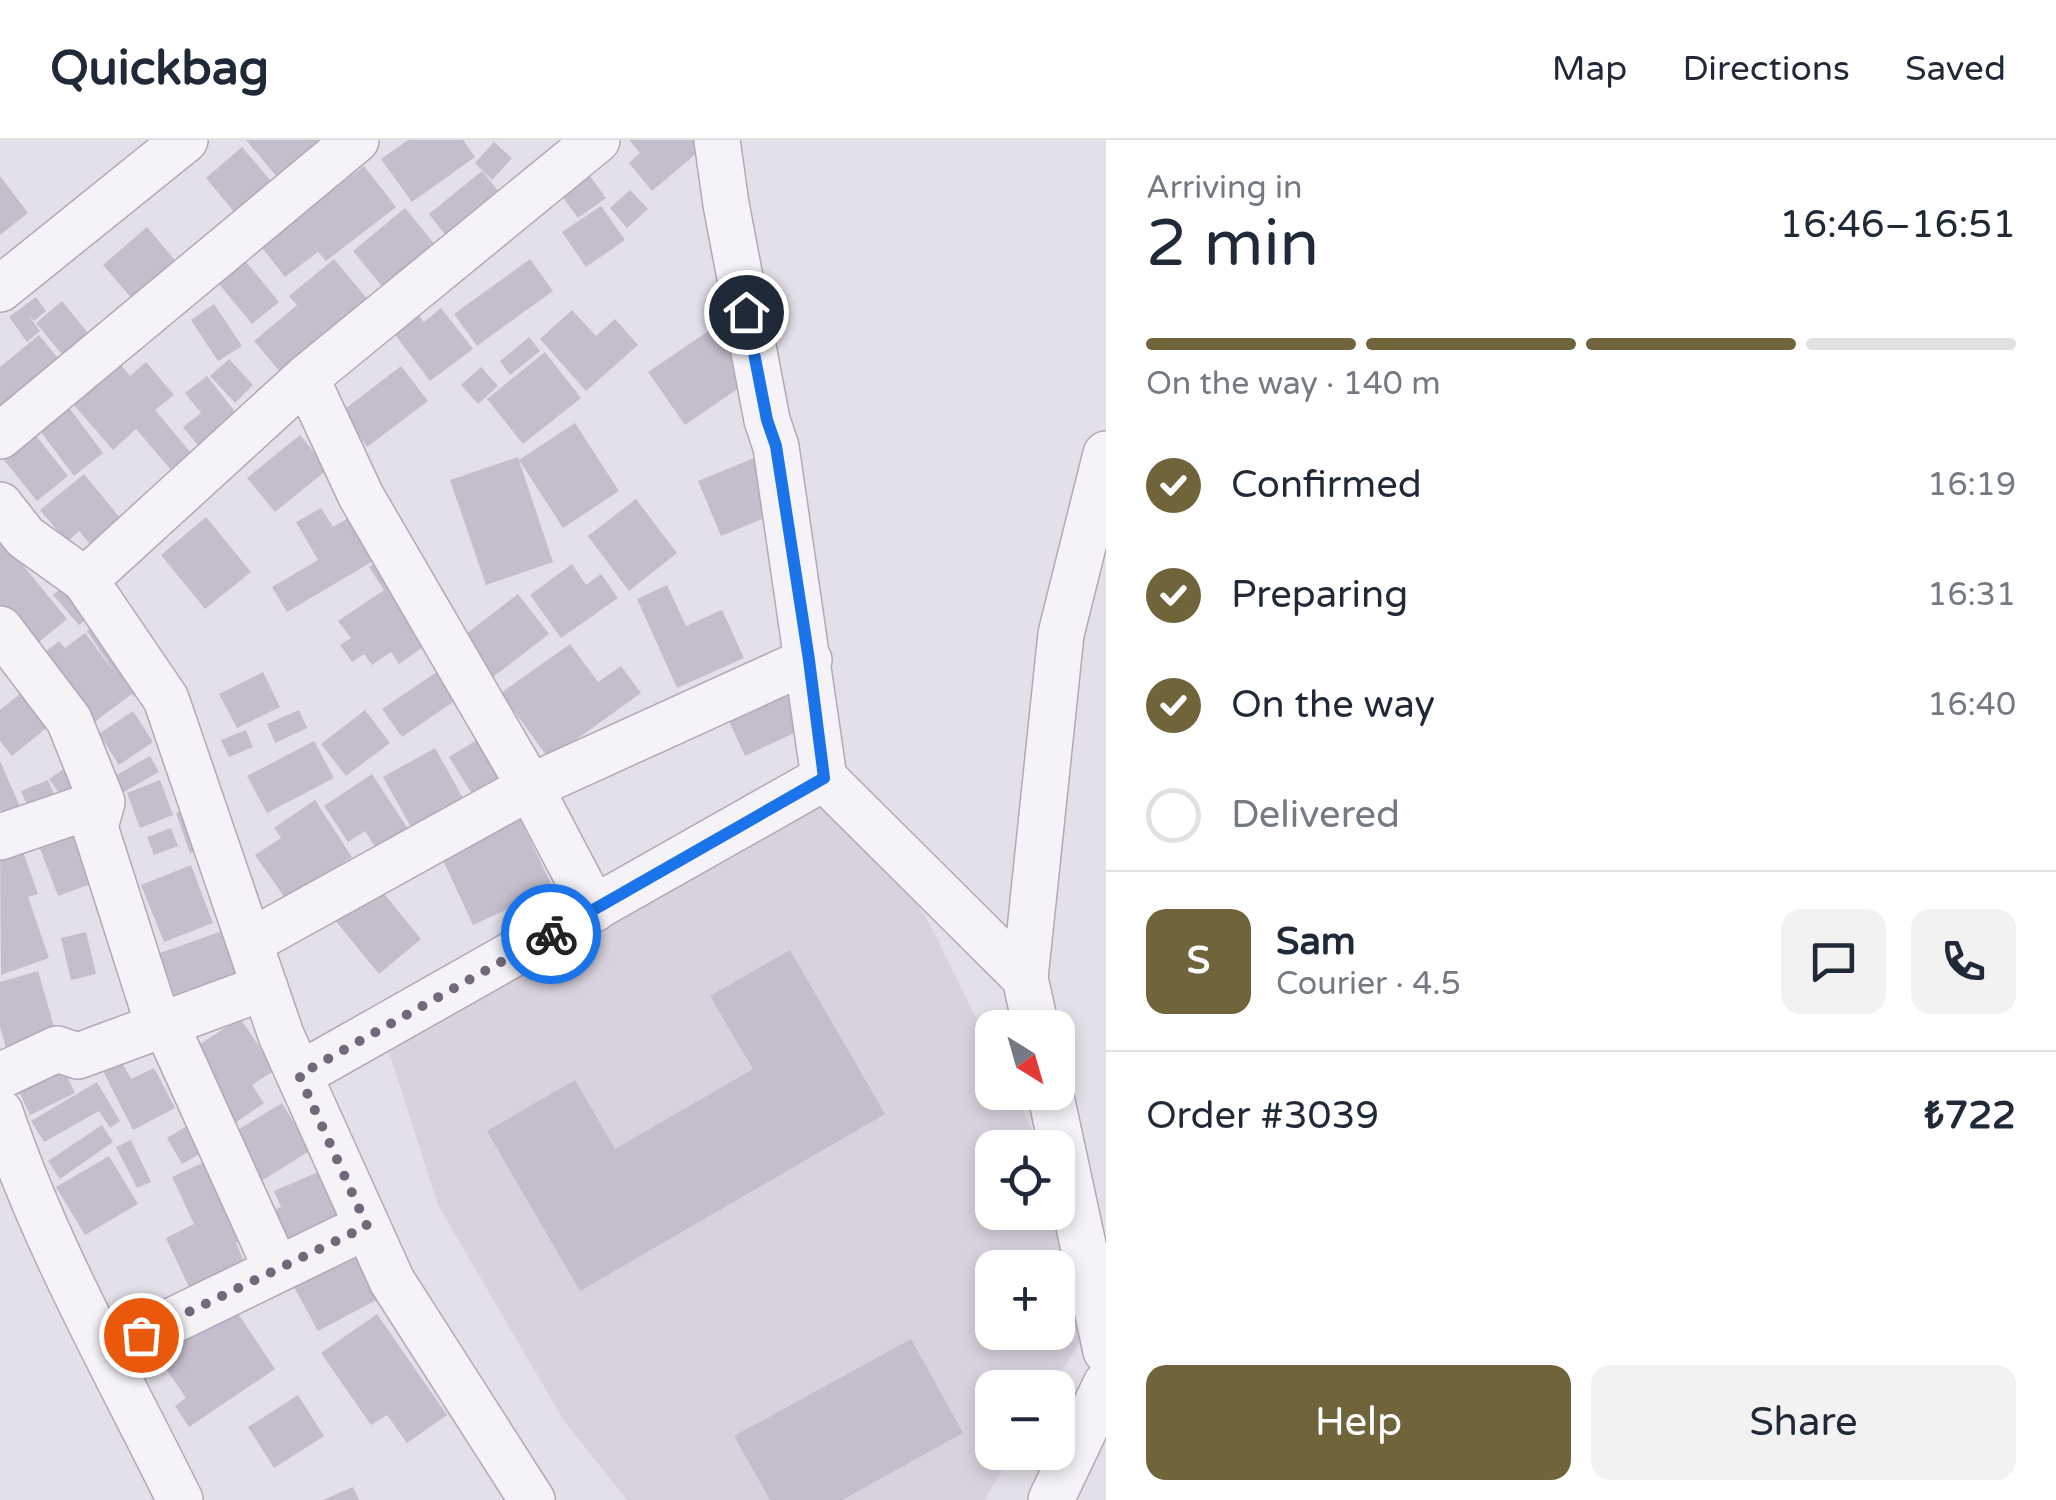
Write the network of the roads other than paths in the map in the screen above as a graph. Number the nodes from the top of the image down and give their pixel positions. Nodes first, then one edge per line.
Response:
1 (184, 140) edge
2 (356, 140) edge
3 (597, 140) edge
4 (717, 140) edge
5 (0, 289) edge
6 (306, 378) junction
7 (0, 436) edge
8 (1106, 454) edge
9 (0, 505) edge
10 (85, 580) junction
11 (0, 629) edge
12 (809, 660) junction
13 (824, 778) junction
14 (530, 787) junction
15 (102, 802) junction
16 (0, 836) edge
17 (594, 910) junction
18 (250, 942) junction
19 (1025, 978) junction
20 (265, 987) junction
21 (1032, 1010) edge
22 (158, 1024) junction
23 (299, 1075) junction
24 (0, 1076) edge
25 (1054, 1110) edge
26 (0, 1112) edge
27 (367, 1226) junction
28 (276, 1268) junction
29 (1106, 1350) edge
30 (108, 1352) junction
31 (1106, 1384) edge
32 (180, 1500) edge
33 (532, 1500) edge
34 (1051, 1500) edge

1 - 5 street
2 - 7 street
3 - 6 street
4 - 12 street
6 - 10 street
6 - 14 street
8 - 19 street
9 - 10 street
10 - 18 street
11 - 15 street
12 - 13 street
12 - 14 street
13 - 17 street
13 - 19 street
14 - 17 street
14 - 18 street
15 - 16 street
15 - 22 street
17 - 23 street
18 - 20 street
19 - 21 street
20 - 22 street
20 - 23 street
22 - 24 street
22 - 28 street
23 - 27 street
25 - 29 street
26 - 30 street
27 - 28 street
27 - 33 street
28 - 30 street
30 - 32 street
31 - 34 street

